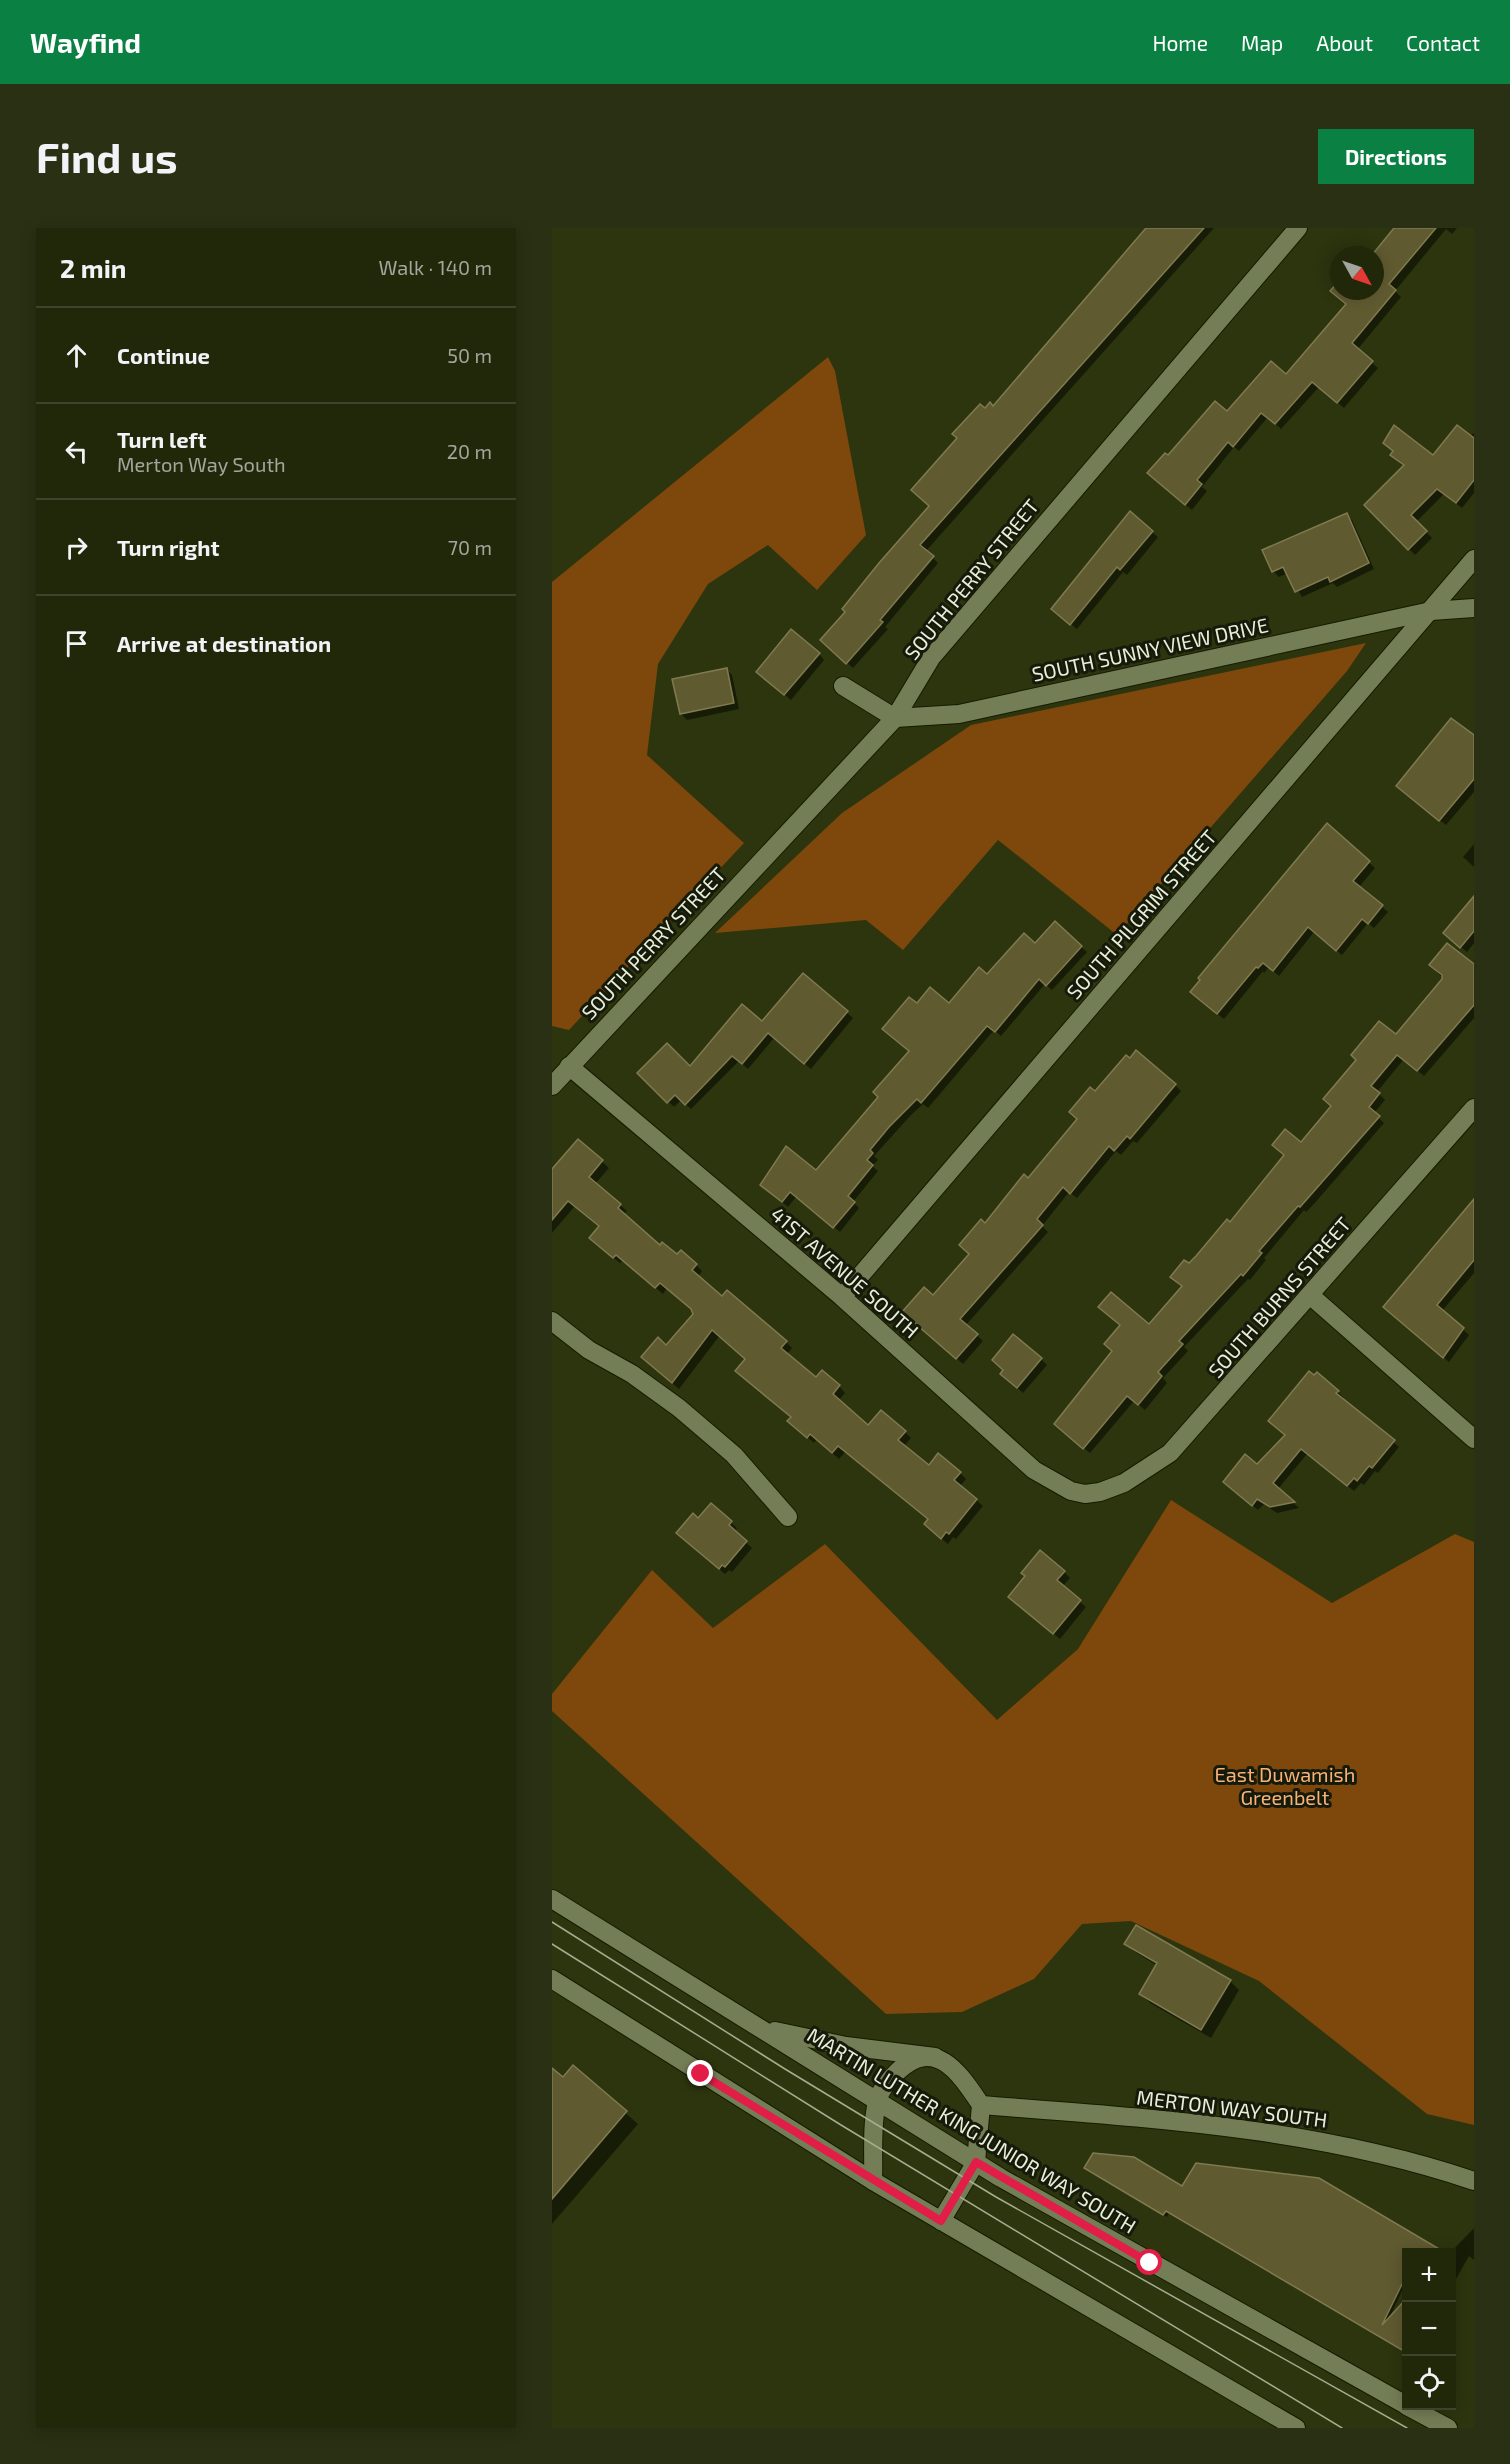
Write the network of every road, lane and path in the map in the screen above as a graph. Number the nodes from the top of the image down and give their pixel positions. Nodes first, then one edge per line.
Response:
1 (1298, 228) edge
2 (1474, 559) edge
3 (1474, 608) edge
4 (1431, 611) junction
5 (843, 686) dead end
6 (895, 718) junction
7 (569, 1066) junction
8 (552, 1086) edge
9 (1474, 1108) edge
10 (1311, 1296) junction
11 (842, 1297) junction
12 (552, 1321) edge
13 (1474, 1439) edge
14 (1100, 1492) joint
15 (788, 1517) dead end
16 (552, 1899) edge
17 (552, 1979) edge
18 (760, 2027) junction
19 (935, 2057) junction
20 (877, 2101) junction
21 (981, 2105) junction
22 (976, 2162) junction
23 (873, 2181) junction
24 (1474, 2181) edge
25 (941, 2221) junction
26 (1402, 2402) edge
27 (1416, 2410) edge
28 (1296, 2428) edge
29 (1448, 2428) edge

1 - 6 street, SOUTH PERRY STREET
2 - 4 street, SOUTH PILGRIM STREET
3 - 4 street, SOUTH SUNNY VIEW DRIVE
4 - 6 street, SOUTH SUNNY VIEW DRIVE
4 - 11 street, SOUTH PILGRIM STREET
5 - 6 street
6 - 7 street, SOUTH PERRY STREET
7 - 8 street, SOUTH PERRY STREET
7 - 11 street, 41ST AVENUE SOUTH
9 - 10 street, SOUTH BURNS STREET
10 - 13 street
10 - 14 street, SOUTH BURNS STREET
11 - 14 street, 41ST AVENUE SOUTH
12 - 15 street
16 - 18 street, MARTIN LUTHER KING JUNIOR WAY SOUTH
17 - 23 street
18 - 19 street
18 - 20 street, MARTIN LUTHER KING JUNIOR WAY SOUTH
19 - 20 street
19 - 21 street
20 - 22 street, MARTIN LUTHER KING JUNIOR WAY SOUTH
20 - 23 street
21 - 22 street
21 - 24 street, MERTON WAY SOUTH
22 - 25 street
22 - 26 street, MARTIN LUTHER KING JUNIOR WAY SOUTH
23 - 25 street
25 - 28 street
27 - 29 street, MARTIN LUTHER KING JUNIOR WAY SOUTH

